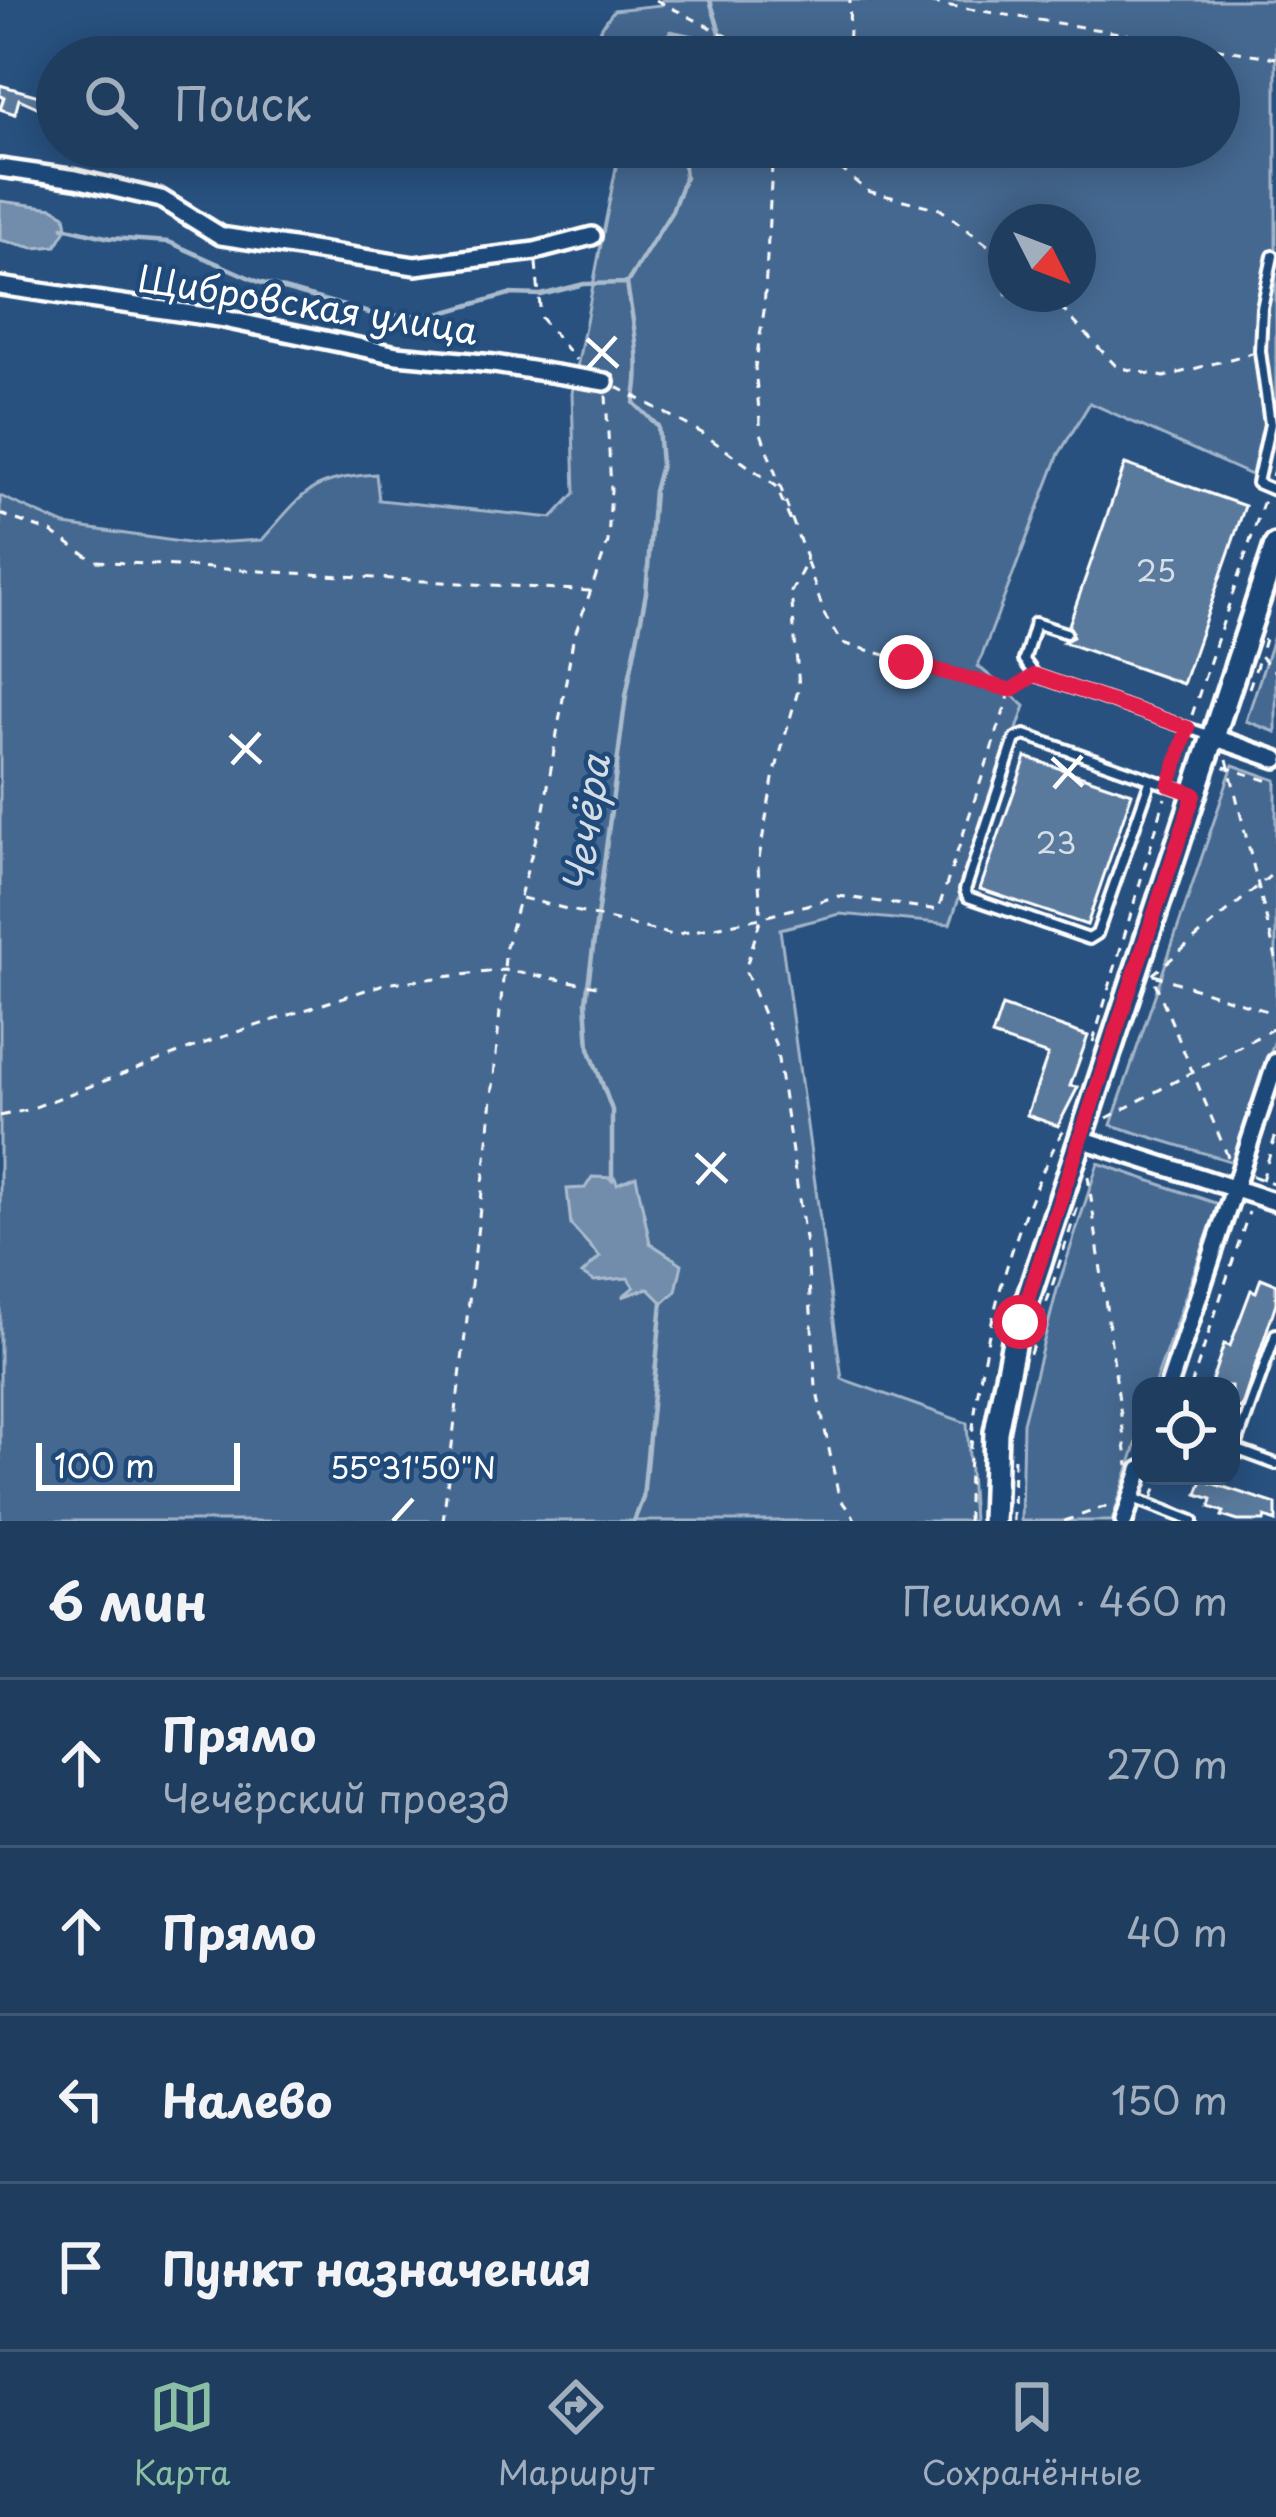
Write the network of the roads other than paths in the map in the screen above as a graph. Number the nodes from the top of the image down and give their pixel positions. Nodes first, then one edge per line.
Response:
1 (0, 168) edge
2 (592, 236) dead end
3 (1273, 256) edge
4 (0, 286) edge
5 (612, 385) road end
6 (1272, 489) edge
7 (1276, 546) edge
8 (1066, 632) dead end
9 (1213, 737) junction
10 (1276, 759) edge
11 (1151, 779) junction
12 (1194, 794) junction
13 (1276, 1062) edge
14 (1074, 1131) junction
15 (1234, 1187) junction
16 (1276, 1202) edge
17 (1276, 1334) edge
18 (1171, 1377) edge
19 (1276, 1464) edge
20 (1136, 1485) edge
21 (1132, 1498) junction
22 (993, 1521) edge
23 (1124, 1521) edge
24 (1193, 1521) edge

1 - 2 street
3 - 6 lane
4 - 5 street, Щибровская улица
7 - 9 main road
8 - 9 lane
9 - 10 street
9 - 12 main road
11 - 11 lane
11 - 12 lane
12 - 14 main road
13 - 15 street
14 - 15 street
14 - 22 main road
15 - 16 street
15 - 18 street
17 - 19 lane
20 - 21 street
21 - 23 street
21 - 24 lane

